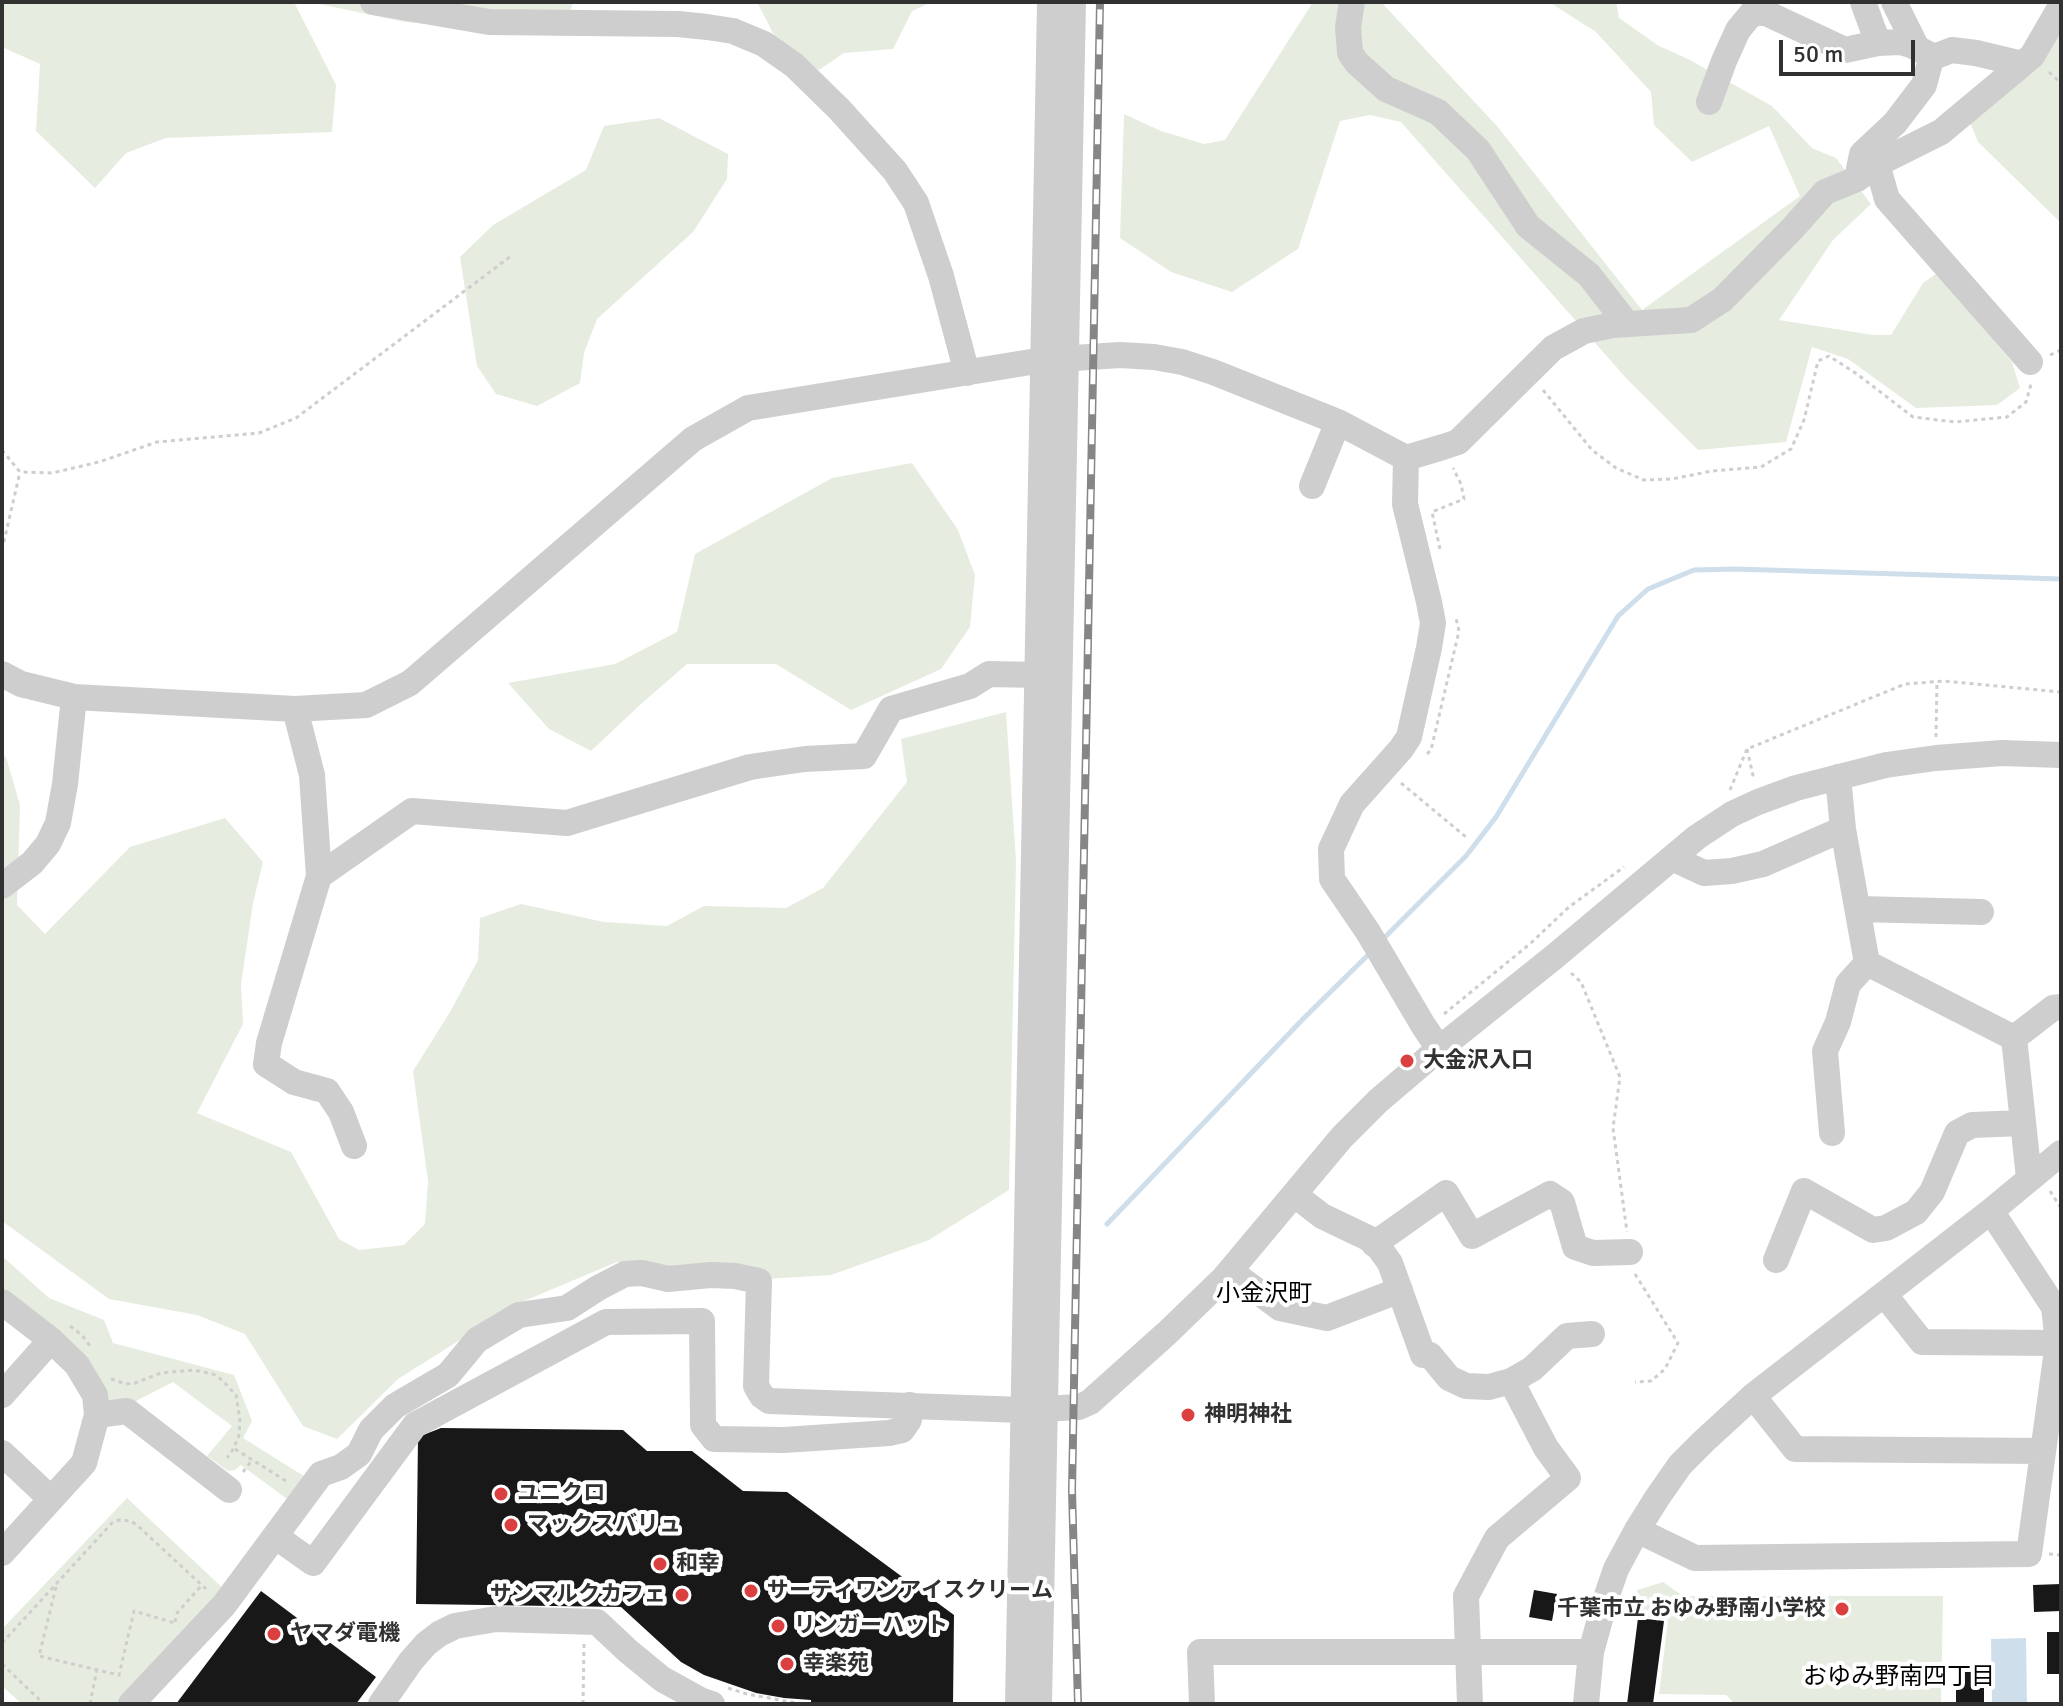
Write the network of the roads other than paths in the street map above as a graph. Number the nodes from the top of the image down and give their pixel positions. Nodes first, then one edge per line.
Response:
1 (373, 2) edge
2 (1050, 2) edge
3 (1073, 2) edge
4 (1352, 2) edge
5 (1863, 2) edge
6 (1894, 2) edge
7 (2061, 6) edge
8 (1878, 43) junction
9 (1924, 52) junction
10 (2022, 64) junction
11 (1709, 102) dead end
12 (1867, 171) junction
13 (1627, 324) junction
14 (1055, 359) junction
15 (2030, 362) road end
16 (967, 373) junction
17 (1338, 422) junction
18 (1406, 458) junction
19 (1312, 486) dead end
20 (1038, 675) junction
21 (8, 684) edge
22 (74, 697) junction
23 (295, 709) junction
24 (2061, 755) edge
25 (1838, 777) junction
26 (1843, 829) junction
27 (1672, 858) junction
28 (319, 876) junction
29 (2, 886) edge
30 (1858, 909) junction
31 (1981, 912) dead end
32 (1867, 963) junction
33 (2061, 1007) edge
34 (2014, 1038) junction
35 (1439, 1049) junction
36 (2023, 1123) junction
37 (1832, 1133) dead end
38 (354, 1146) dead end
39 (2061, 1153) edge
40 (2037, 1180) junction
41 (1295, 1195) junction
42 (1991, 1211) junction
43 (1374, 1244) junction
44 (1630, 1252) road end
45 (1776, 1260) dead end
46 (1230, 1271) junction
47 (1400, 1290) junction
48 (1884, 1294) junction
49 (2, 1302) edge
50 (58, 1332) junction
51 (1592, 1334) dead end
52 (2058, 1343) junction
53 (1511, 1381) junction
54 (2, 1395) edge
55 (1753, 1396) junction
56 (910, 1405) junction
57 (1034, 1410) junction
58 (97, 1415) junction
59 (2043, 1451) junction
60 (2, 1453) edge
61 (230, 1482) road end
62 (51, 1499) junction
63 (1637, 1530) junction
64 (275, 1536) junction
65 (2, 1553) edge
66 (1469, 1652) junction
67 (1591, 1652) junction
68 (714, 1694) edge
69 (131, 1704) edge
70 (381, 1704) edge
71 (1018, 1704) edge
72 (1039, 1704) edge
73 (1202, 1704) edge
74 (1470, 1704) edge
75 (1586, 1704) edge

1 - 16 street
2 - 14 street
3 - 14 street
4 - 13 street
5 - 8 street
6 - 9 street
7 - 10 street
8 - 9 street
8 - 11 street
9 - 10 street
9 - 12 street
10 - 12 street
12 - 13 street
12 - 15 street
13 - 18 street
14 - 16 street
14 - 17 street
14 - 20 street
14 - 57 street
16 - 23 street
17 - 18 street
17 - 19 street
18 - 35 street
20 - 28 street
20 - 57 street
21 - 22 street
22 - 23 street
22 - 29 street
23 - 28 street
24 - 25 street
25 - 26 street
25 - 27 street
26 - 27 street
26 - 30 street
27 - 35 street
28 - 38 street
30 - 31 street
30 - 32 street
32 - 34 street
32 - 37 street
33 - 34 street
34 - 36 street
35 - 41 street
36 - 40 street
36 - 45 street
39 - 40 street
40 - 42 street
41 - 43 street
41 - 46 street
42 - 48 street
42 - 52 street
43 - 44 street
43 - 47 street
46 - 47 street
46 - 57 street
47 - 53 street
48 - 52 street
48 - 55 street
49 - 50 street
50 - 54 street
50 - 58 street
51 - 53 street
52 - 59 street
53 - 66 street
55 - 59 street
55 - 63 street
56 - 57 street
56 - 64 street
56 - 64 street
57 - 71 street
57 - 72 street
58 - 61 street
58 - 62 street
59 - 63 street
60 - 62 street
62 - 65 street
63 - 67 street
64 - 69 street
66 - 67 street
66 - 73 street
66 - 74 street
67 - 75 street
68 - 70 street

